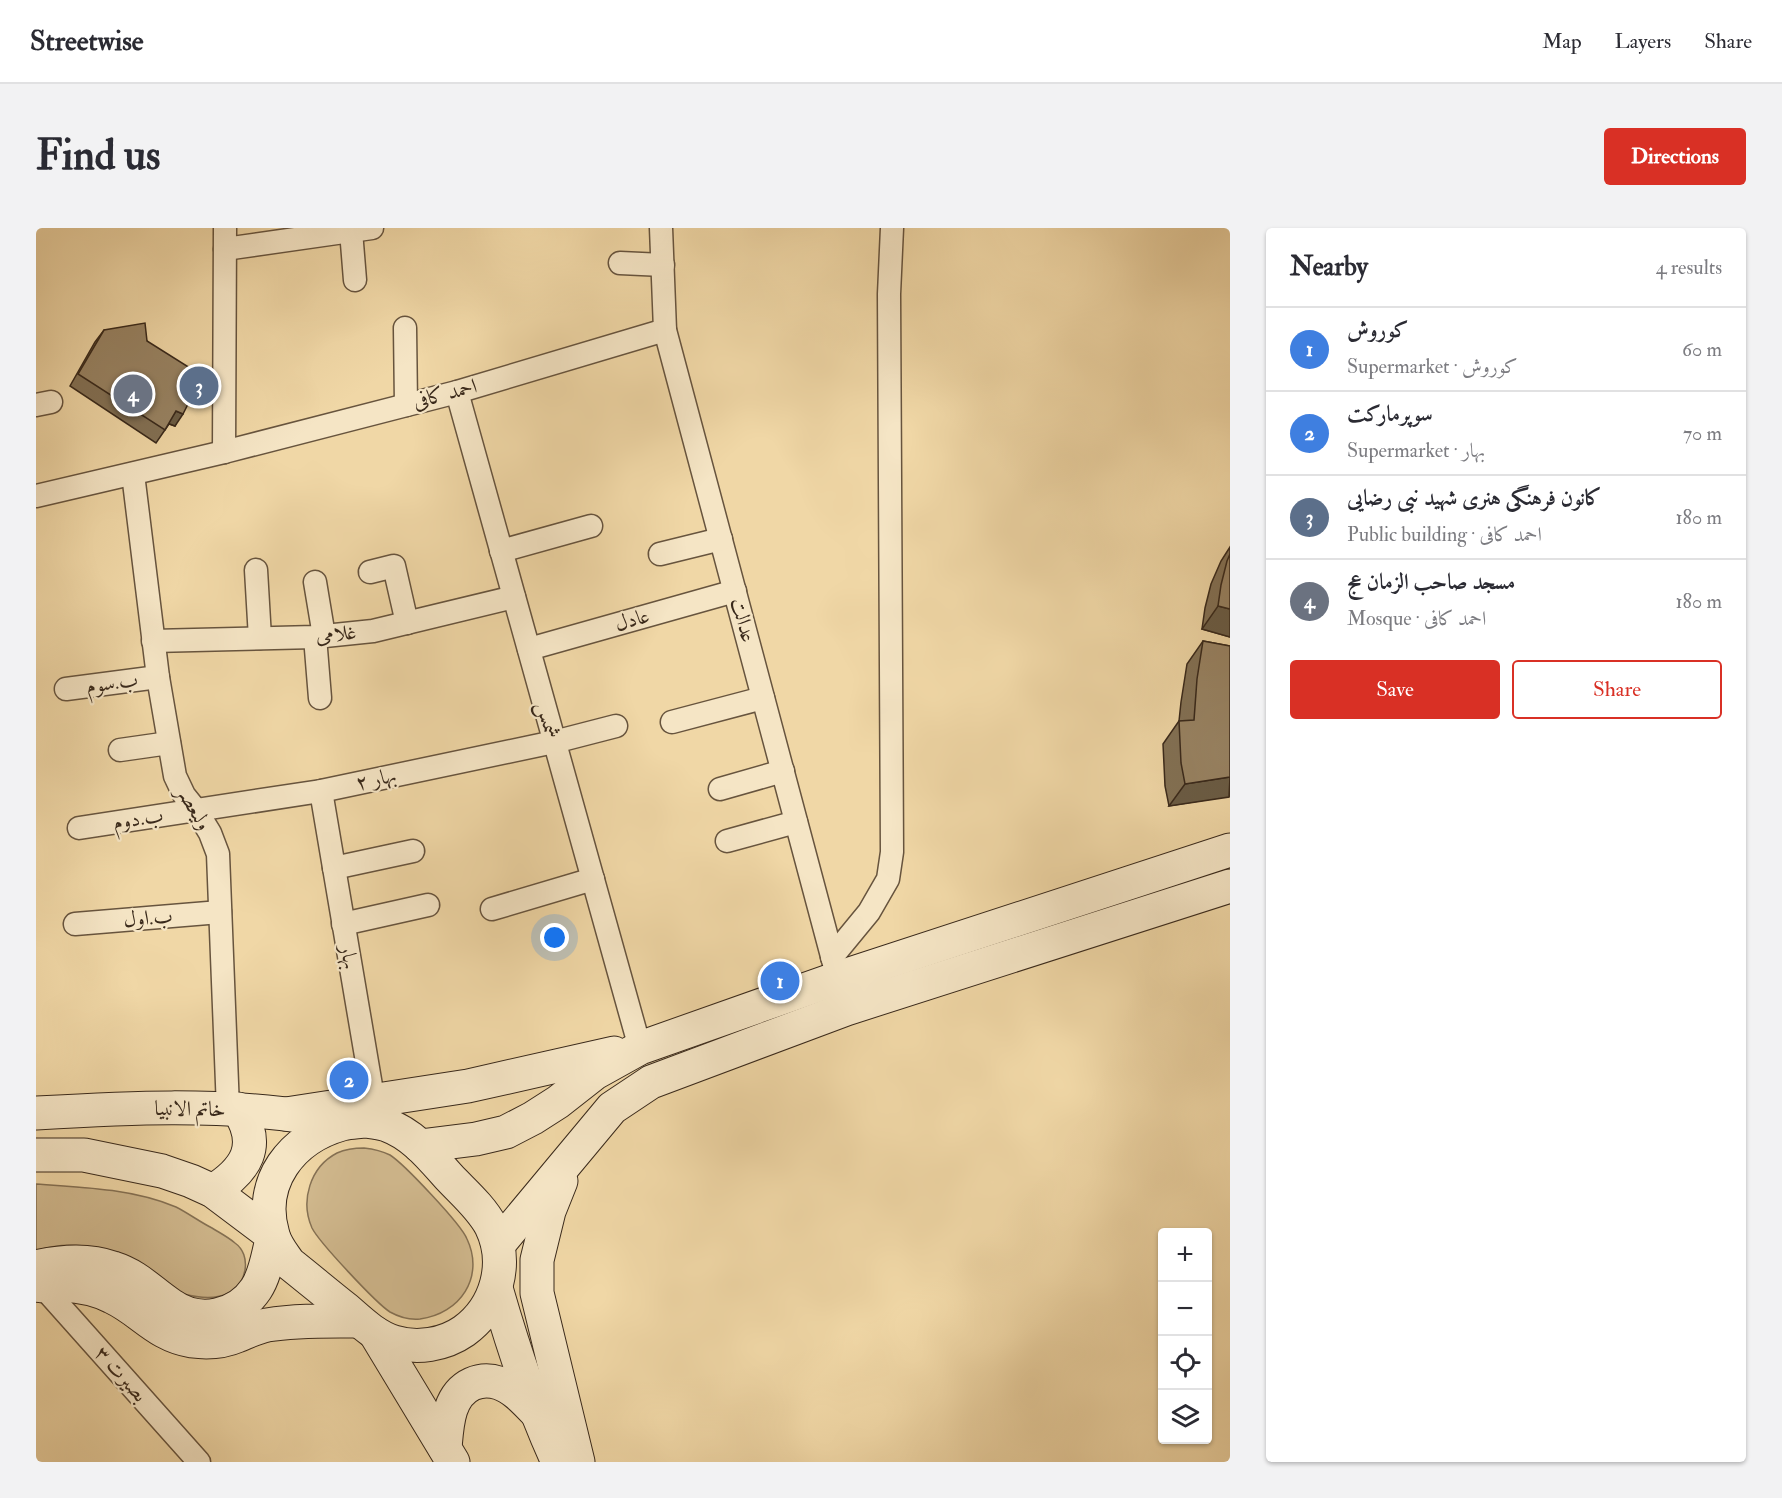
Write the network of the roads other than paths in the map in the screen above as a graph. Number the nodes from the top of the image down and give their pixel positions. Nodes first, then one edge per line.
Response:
1 (661, 228) edge
2 (892, 228) edge
3 (362, 230) edge
4 (225, 238) edge
5 (620, 263) dead end
6 (663, 265) junction
7 (355, 279) dead end
8 (405, 328) dead end
9 (665, 330) junction
10 (457, 392) junction
11 (406, 405) junction
12 (224, 452) junction
13 (133, 474) junction
14 (36, 496) edge
15 (591, 526) dead end
16 (721, 539) junction
17 (501, 551) junction
18 (660, 554) dead end
19 (256, 570) dead end
20 (370, 572) dead end
21 (315, 582) dead end
22 (735, 591) junction
23 (514, 597) junction
24 (407, 623) junction
25 (319, 637) junction
26 (260, 638) junction
27 (153, 641) junction
28 (529, 649) junction
29 (158, 677) junction
30 (66, 689) dead end
31 (320, 698) dead end
32 (764, 698) junction
33 (672, 722) dead end
34 (616, 726) dead end
35 (554, 742) junction
36 (169, 743) junction
37 (120, 750) dead end
38 (783, 771) junction
39 (720, 789) dead end
40 (321, 791) junction
41 (196, 810) junction
42 (796, 822) junction
43 (79, 828) dead end
44 (728, 841) dead end
45 (1230, 850) edge
46 (413, 851) dead end
47 (334, 868) junction
48 (593, 879) junction
49 (1230, 885) edge
50 (428, 905) dead end
51 (492, 909) dead end
52 (220, 912) junction
53 (75, 924) dead end
54 (343, 924) junction
55 (835, 967) junction
56 (846, 1009) junction
57 (640, 1048) junction
58 (233, 1109) junction
59 (375, 1112) junction
60 (36, 1113) edge
61 (286, 1114) junction
62 (344, 1123) junction
63 (420, 1146) junction
64 (576, 1150) junction
65 (36, 1155) edge
66 (213, 1191) junction
67 (273, 1236) junction
68 (498, 1245) junction
69 (38, 1279) edge
70 (496, 1288) junction
71 (367, 1327) junction
72 (537, 1413) junction
73 (170, 1429) junction
74 (449, 1455) edge
75 (180, 1462) edge
76 (199, 1462) edge
77 (558, 1462) edge
78 (578, 1462) edge

1 - 6 street, عدالت
2 - 55 street
3 - 4 street
3 - 7 street
4 - 12 street
5 - 6 street
6 - 9 street, عدالت
8 - 11 street
9 - 10 street, احمد کافی
9 - 16 street, عدالت
10 - 11 street, احمد کافی
10 - 17 street, شمس
11 - 12 street, احمد کافی
12 - 13 street, احمد کافی
13 - 14 street, احمد کافی
13 - 27 street, ولیعصر
15 - 17 street
16 - 18 street
16 - 22 street, عدالت
17 - 23 street, شمس
19 - 26 street
20 - 24 street
21 - 25 street
22 - 28 street, عادل
22 - 32 street, عدالت
23 - 24 street, غلامی
23 - 28 street, شمس
24 - 25 street, غلامی
25 - 26 street, غلامی
25 - 31 street
26 - 27 street, غلامی
27 - 29 street, ولیعصر
28 - 35 street, شمس
29 - 30 street, ب.سوم
29 - 36 street, ولیعصر
32 - 33 street
32 - 38 street, عدالت
34 - 35 street, بهار ۲
35 - 40 street, بهار ۲
35 - 48 street, شمس
36 - 37 street
36 - 41 street, ولیعصر
38 - 39 street
38 - 42 street, عدالت
40 - 41 street, بهار ۲
40 - 47 street, بهار
41 - 43 street, ب.دوم
41 - 52 street, ولیعصر
42 - 44 street
42 - 55 street, عدالت
45 - 55 main road
46 - 47 street
47 - 54 street, بهار
48 - 51 street
48 - 57 street, شمس
49 - 56 main road
50 - 54 street
52 - 53 street, ب.اول
52 - 58 street, ولیعصر
54 - 59 street, بهار
55 - 56 street, عدالت
55 - 57 main road
56 - 64 main road
57 - 59 main road
57 - 63 main road
58 - 60 main road, خاتم الانبیا
58 - 61 main road, خاتم الانبیا
58 - 66 main road
59 - 61 main road
59 - 62 main road
59 - 63 main road
61 - 62 main road, خاتم الانبیا
62 - 67 main road
63 - 68 main road
64 - 68 main road
64 - 78 main road
65 - 66 main road
66 - 67 main road
67 - 69 main road
67 - 71 main road
68 - 70 main road
69 - 71 main road
69 - 73 street, بصیرت ۳
70 - 71 main road
70 - 72 main road
71 - 74 main road
72 - 74 main road
72 - 77 main road
73 - 75 street
73 - 76 street, بصیرت ۳

